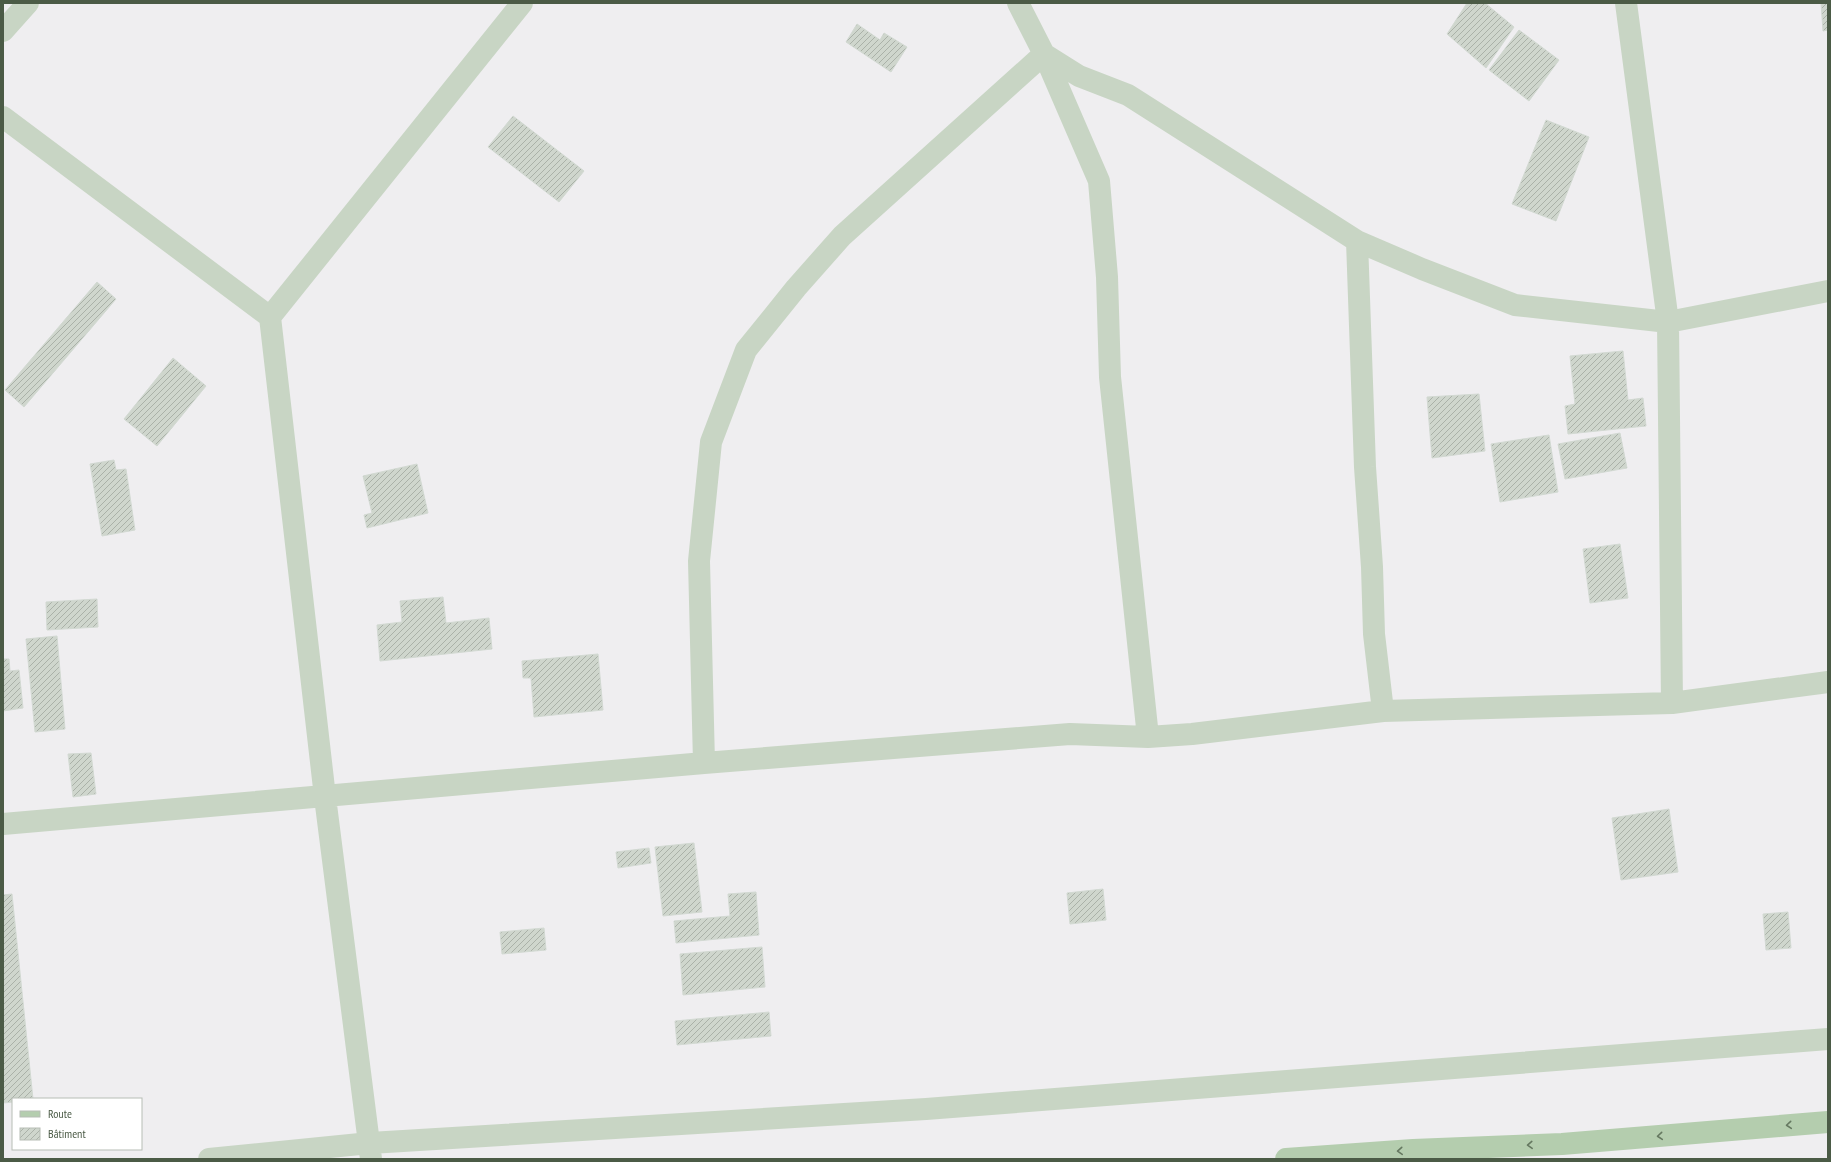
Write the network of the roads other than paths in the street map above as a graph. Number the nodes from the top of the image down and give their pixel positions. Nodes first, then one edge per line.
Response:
1 (28, 3) edge
2 (522, 3) edge
3 (1018, 3) edge
4 (1626, 3) edge
5 (3, 31) edge
6 (1044, 54) junction
7 (3, 117) edge
8 (1357, 241) junction
9 (1828, 291) edge
10 (270, 317) junction
11 (1668, 322) junction
12 (1828, 682) edge
13 (1672, 703) junction
14 (1383, 711) junction
15 (1148, 737) junction
16 (704, 763) junction
17 (325, 796) junction
18 (3, 824) edge
19 (1828, 1039) edge
20 (1828, 1122) edge
21 (371, 1151) edge
22 (209, 1159) edge
23 (1286, 1159) edge

1 - 5 street
2 - 10 street
3 - 6 street
4 - 11 street
6 - 8 street
6 - 15 street
6 - 16 street
7 - 10 street
8 - 11 street
8 - 14 street
9 - 11 street
10 - 17 street
11 - 13 street
12 - 13 street
13 - 14 street
14 - 15 street
15 - 16 street
16 - 17 street
17 - 18 street
17 - 21 street
19 - 21 street
20 -> 23 main road
21 - 22 street

